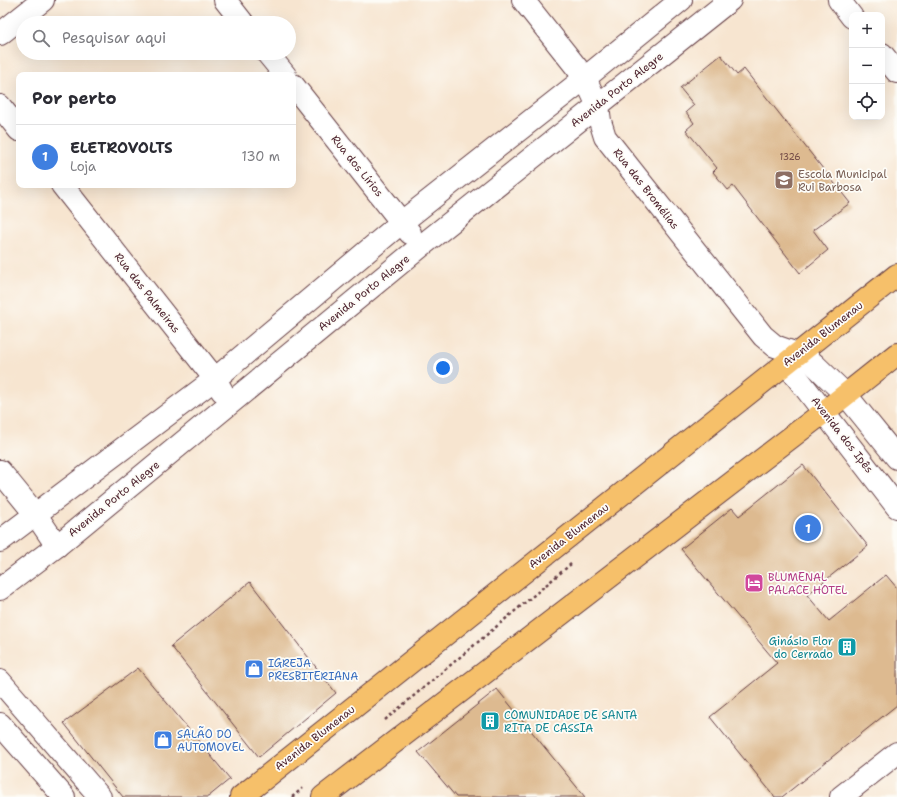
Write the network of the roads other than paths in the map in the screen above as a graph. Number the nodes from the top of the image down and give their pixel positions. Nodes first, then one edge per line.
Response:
1 (43, 0) edge
2 (225, 0) edge
3 (523, 0) edge
4 (681, 0) edge
5 (730, 0) edge
6 (839, 0) edge
7 (849, 12) edge
8 (23, 16) edge
9 (238, 16) edge
10 (16, 21) edge
11 (0, 34) edge
12 (885, 58) edge
13 (273, 60) edge
14 (283, 72) edge
15 (897, 72) edge
16 (585, 78) junction
17 (296, 89) edge
18 (0, 106) edge
19 (598, 106) junction
20 (16, 126) edge
21 (64, 188) edge
22 (402, 222) junction
23 (420, 247) junction
24 (897, 275) edge
25 (897, 354) edge
26 (792, 359) junction
27 (215, 379) junction
28 (846, 394) junction
29 (230, 404) junction
30 (824, 412) junction
31 (897, 458) edge
32 (0, 471) edge
33 (897, 507) edge
34 (36, 515) junction
35 (0, 541) edge
36 (57, 546) junction
37 (0, 589) edge
38 (0, 681) edge
39 (0, 724) edge
40 (897, 753) edge
41 (64, 797) edge
42 (100, 797) edge
43 (241, 797) edge
44 (323, 797) edge
45 (841, 797) edge

1 - 8 street
2 - 9 street
3 - 16 street, Rua das Bromélias
4 - 16 street
5 - 19 street, Avenida Porto Alegre
6 - 7 street
10 - 11 street
12 - 15 street
13 - 14 street
16 - 19 street, Rua das Bromélias
16 - 22 street
17 - 22 street, Rua dos Lírios
18 - 20 street
19 - 23 street, Avenida Porto Alegre
19 - 26 street, Rua das Bromélias
21 - 27 street, Rua das Palmeiras
22 - 23 street, Rua dos Lírios
22 - 27 street
23 - 29 street, Avenida Porto Alegre
24 - 26 main road, Avenida Blumenau
25 - 28 main road
26 - 28 street
26 - 30 street, Avenida dos Ipês
26 - 43 main road, Avenida Blumenau
27 - 29 street, Rua das Palmeiras
27 - 34 street
28 - 30 main road
28 - 31 street
29 - 36 street, Avenida Porto Alegre
30 - 33 street, Avenida dos Ipês
30 - 44 main road
32 - 34 street
34 - 35 street
34 - 36 street
36 - 37 street, Avenida Porto Alegre
38 - 42 street
39 - 41 street
40 - 45 street

